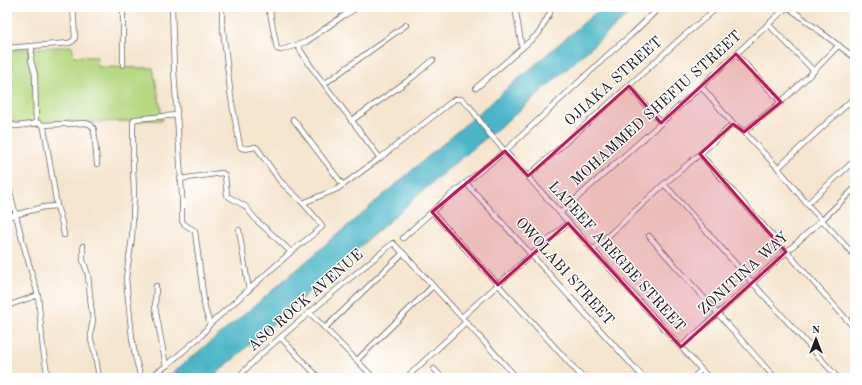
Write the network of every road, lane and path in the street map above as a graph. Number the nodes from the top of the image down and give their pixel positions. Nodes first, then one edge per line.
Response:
1 (73, 7) edge
2 (123, 7) edge
3 (172, 7) edge
4 (222, 7) edge
5 (278, 7) edge
6 (360, 7) edge
7 (514, 7) edge
8 (550, 7) edge
9 (660, 7) edge
10 (718, 7) edge
11 (787, 7) edge
12 (269, 10) edge
13 (768, 24) junction
14 (406, 25) dead end
15 (298, 45) junction
16 (839, 45) junction
17 (32, 46) junction
18 (7, 48) edge
19 (522, 48) junction
20 (736, 54) junction
21 (855, 58) edge
22 (433, 60) dead end
23 (123, 65) dead end
24 (814, 71) junction
25 (324, 84) junction
26 (629, 86) junction
27 (701, 86) junction
28 (476, 88) dead end
29 (855, 97) edge
30 (781, 102) junction
31 (178, 115) junction
32 (293, 119) dead end
33 (351, 121) junction
34 (661, 123) junction
35 (7, 124) edge
36 (36, 124) junction
37 (733, 124) junction
38 (43, 125) junction
39 (744, 132) junction
40 (505, 151) junction
41 (700, 154) junction
42 (380, 158) junction
43 (855, 160) edge
44 (97, 164) dead end
45 (778, 168) junction
46 (528, 176) junction
47 (180, 179) junction
48 (7, 180) edge
49 (466, 183) junction
50 (664, 184) junction
51 (343, 185) junction
52 (855, 188) edge
53 (303, 203) junction
54 (807, 204) junction
55 (57, 206) junction
56 (432, 212) junction
57 (560, 213) junction
58 (16, 215) junction
59 (7, 217) edge
60 (822, 220) junction
61 (568, 223) junction
62 (240, 230) dead end
63 (64, 235) dead end
64 (649, 236) dead end
65 (402, 238) dead end
66 (83, 246) dead end
67 (593, 250) junction
68 (292, 252) junction
69 (786, 252) junction
70 (403, 253) junction
71 (854, 253) edge
72 (531, 254) junction
73 (753, 282) junction
74 (498, 285) junction
75 (156, 286) dead end
76 (433, 286) junction
77 (250, 290) junction
78 (38, 295) junction
79 (7, 306) edge
80 (309, 312) junction
81 (718, 313) junction
82 (462, 317) junction
83 (466, 322) junction
84 (210, 324) junction
85 (325, 328) junction
86 (855, 329) edge
87 (281, 338) junction
88 (681, 346) junction
89 (358, 360) junction
90 (166, 366) junction
91 (434, 369) dead end
92 (701, 370) junction
93 (48, 378) edge
94 (99, 378) edge
95 (140, 378) edge
96 (149, 378) edge
97 (237, 378) edge
98 (320, 378) edge
99 (374, 378) edge
100 (406, 378) edge
101 (442, 378) edge
102 (516, 378) edge
103 (583, 378) edge
104 (644, 378) edge
105 (692, 378) edge
106 (709, 378) edge
107 (775, 378) edge
108 (838, 378) edge

1 - 17 street
2 - 23 street
3 - 31 street
4 - 53 street
5 - 12 street
6 - 15 street
7 - 19 street
8 - 19 street
9 - 40 street
10 - 26 street, OJIAKA STREET
11 - 13 street, MOHAMMED SHEFIU STREET
11 - 16 street
12 - 15 street
13 - 20 street, MOHAMMED SHEFIU STREET
13 - 24 street
14 - 25 street
15 - 25 street
16 - 21 street
16 - 24 street
17 - 18 street
17 - 36 street
19 - 28 street
20 - 27 street, MOHAMMED SHEFIU STREET
20 - 30 street
22 - 33 street
24 - 30 street
25 - 33 street
26 - 34 street
26 - 46 street, OJIAKA STREET
27 - 34 street, MOHAMMED SHEFIU STREET
27 - 37 street
29 - 45 street
30 - 39 street
31 - 47 street
31 - 95 street
32 - 51 street
33 - 42 street
34 - 57 street, MOHAMMED SHEFIU STREET
35 - 36 street
36 - 38 street
37 - 39 street
37 - 41 street
38 - 44 street
38 - 55 street
39 - 45 street
40 - 42 street, LATEEF AREGBE STREET
40 - 46 street, LATEEF AREGBE STREET
40 - 49 street
41 - 50 street
41 - 69 street
42 - 51 street
43 - 54 street
45 - 54 street
46 - 57 street, LATEEF AREGBE STREET
47 - 68 street
47 - 84 street
48 - 58 street
49 - 56 street
49 - 72 street, OWOLABI STREET
50 - 67 street
50 - 73 street
51 - 53 street
52 - 60 street, ZONITINA WAY
53 - 68 street
54 - 60 street
55 - 58 street
55 - 63 street
56 - 65 street
56 - 74 street
57 - 61 street, LATEEF AREGBE STREET
58 - 59 street
58 - 78 street
60 - 69 street, ZONITINA WAY
60 - 71 street
61 - 67 street, LATEEF AREGBE STREET
61 - 72 street
62 - 77 street
64 - 81 street
66 - 94 street
67 - 88 street, LATEEF AREGBE STREET
68 - 77 street
69 - 73 street, ZONITINA WAY
69 - 86 street
70 - 76 street
70 - 80 street, ASO ROCK AVENUE
70 - 85 street
72 - 74 street
72 - 104 street, OWOLABI STREET
73 - 81 street, ZONITINA WAY
73 - 108 street
74 - 82 street
74 - 103 street
75 - 90 street
76 - 82 street
76 - 89 street
77 - 84 street
78 - 79 street
78 - 93 street
80 - 85 street
80 - 87 street, ASO ROCK AVENUE
81 - 88 street, ZONITINA WAY
81 - 107 street
82 - 83 street
83 - 100 street
83 - 102 street
84 - 90 street
85 - 89 street
87 - 97 street, ASO ROCK AVENUE
87 - 98 street
88 - 92 street, LATEEF AREGBE STREET
89 - 99 street
90 - 96 street
91 - 101 street
92 - 105 street
92 - 106 street, LATEEF AREGBE STREET

